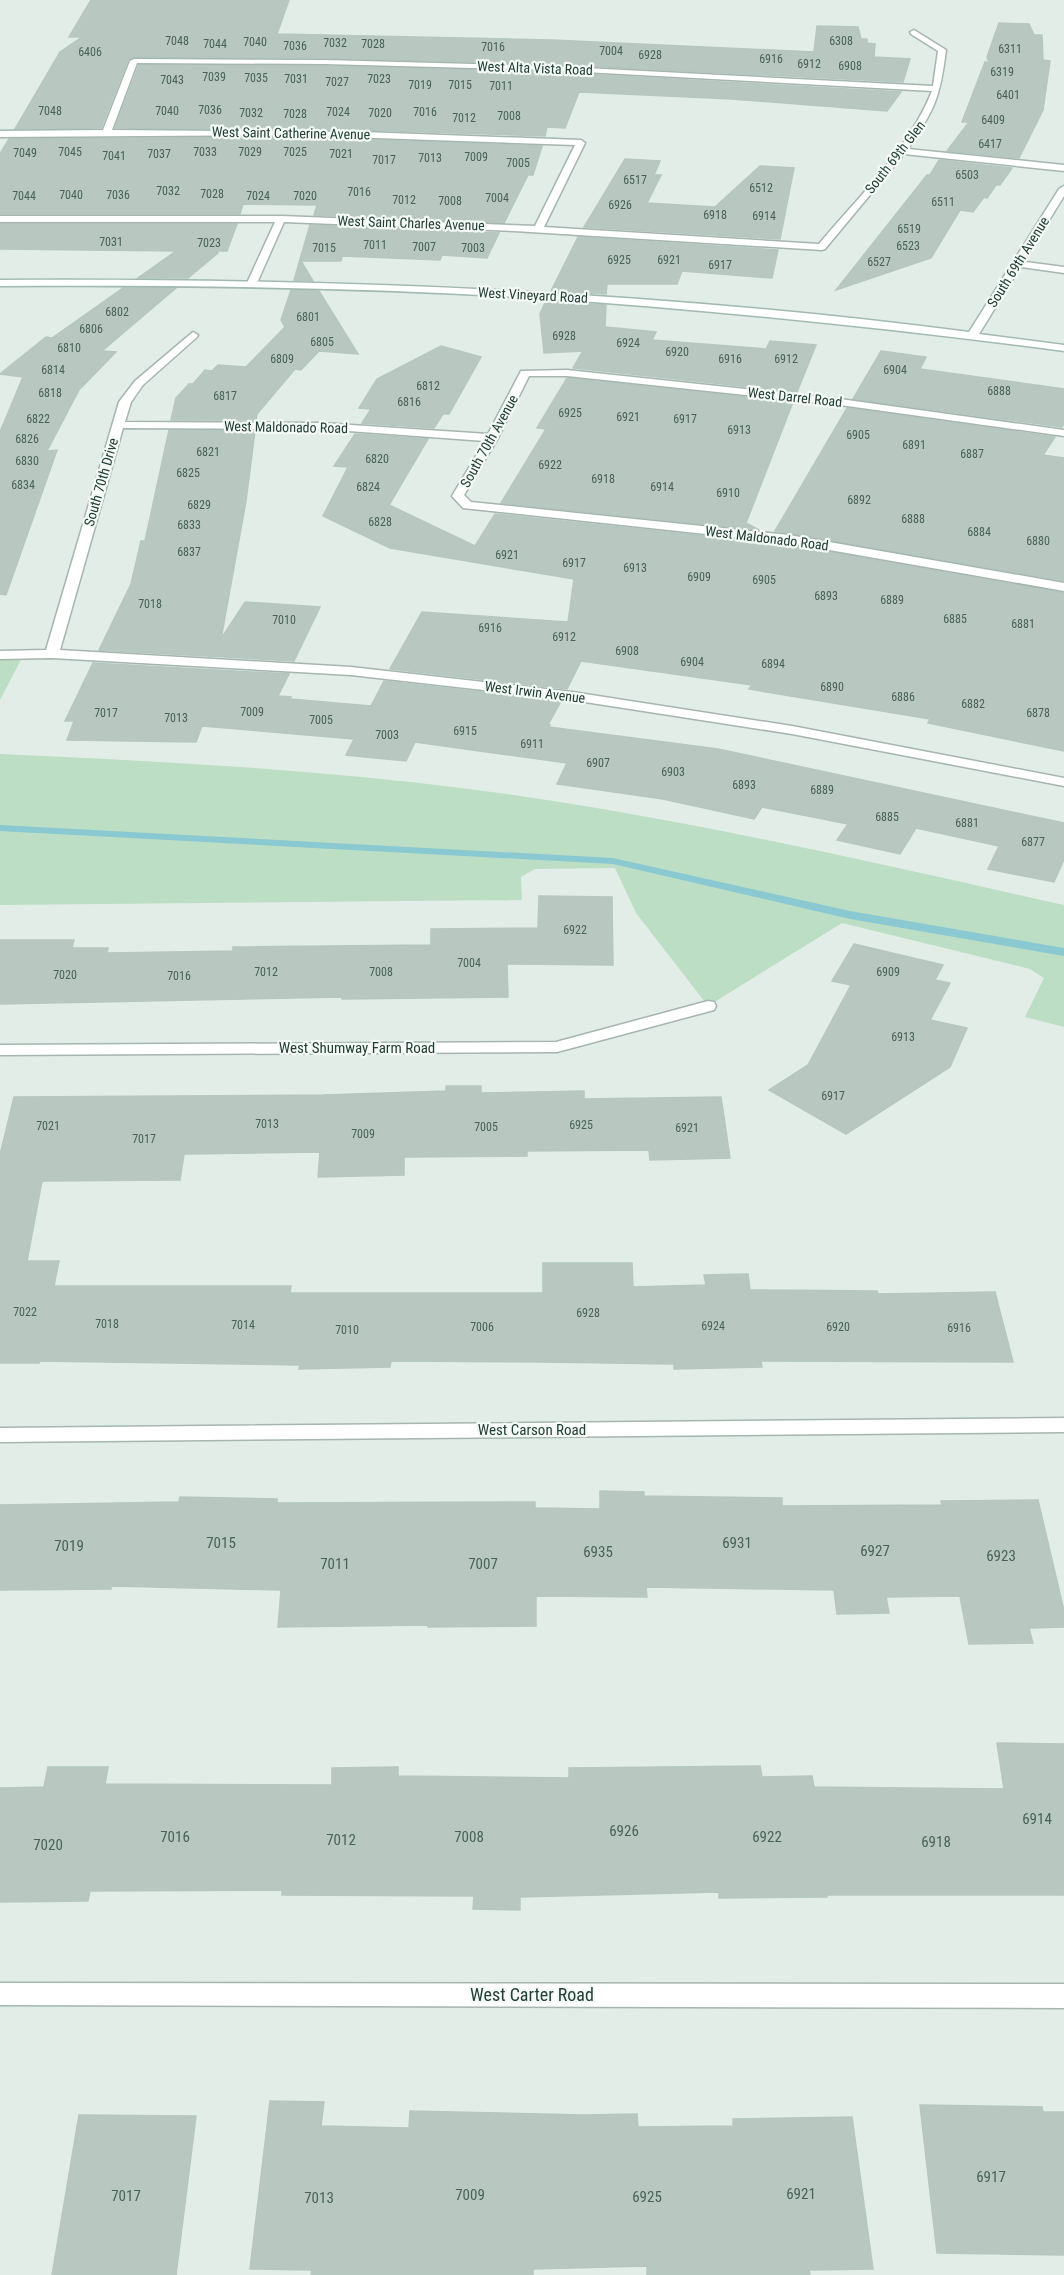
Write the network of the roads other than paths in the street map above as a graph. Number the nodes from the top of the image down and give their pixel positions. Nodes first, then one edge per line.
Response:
1 (914, 32) dead end
2 (937, 89) junction
3 (107, 132) junction
4 (0, 134) edge
5 (902, 151) junction
6 (1064, 168) edge
7 (1064, 189) edge
8 (0, 219) edge
9 (281, 219) junction
10 (539, 227) junction
11 (822, 247) joint
12 (1018, 264) junction
13 (1064, 270) edge
14 (0, 283) edge
15 (252, 283) junction
16 (193, 335) dead end
17 (973, 335) junction
18 (1064, 348) edge
19 (525, 373) joint
20 (117, 425) junction
21 (1064, 433) edge
22 (492, 438) junction
23 (467, 505) joint
24 (1064, 586) edge
25 (52, 654) junction
26 (0, 655) edge
27 (1064, 782) edge
28 (708, 1006) dead end
29 (0, 1050) edge
30 (1064, 1425) edge
31 (0, 1434) edge
32 (0, 1994) edge
33 (1064, 1996) edge

1 - 2 street, South 69th Glen
2 - 3 street, West Alta Vista Road
2 - 5 street, South 69th Glen
3 - 4 street, West Saint Catherine Avenue
3 - 10 street, West Saint Catherine Avenue
5 - 6 street
5 - 11 street, South 69th Glen
7 - 12 street, South 69th Avenue
8 - 9 street, West Saint Charles Avenue
9 - 10 street, West Saint Charles Avenue
9 - 15 street
10 - 11 street, West Saint Charles Avenue
12 - 13 street
12 - 17 street, South 69th Avenue
14 - 15 street, West Vineyard Road
15 - 17 street, West Vineyard Road
16 - 20 street, South 70th Drive
17 - 18 street, West Vineyard Road
19 - 21 street, West Darrel Road
19 - 22 street, South 70th Avenue
20 - 22 street, West Maldonado Road
20 - 25 street, South 70th Drive
22 - 23 street, South 70th Avenue
23 - 24 street, West Maldonado Road
25 - 26 street, West Irwin Avenue
25 - 27 street, West Irwin Avenue
28 - 29 street, West Shumway Farm Road
30 - 31 street, West Carson Road
32 - 33 street, West Carter Road

